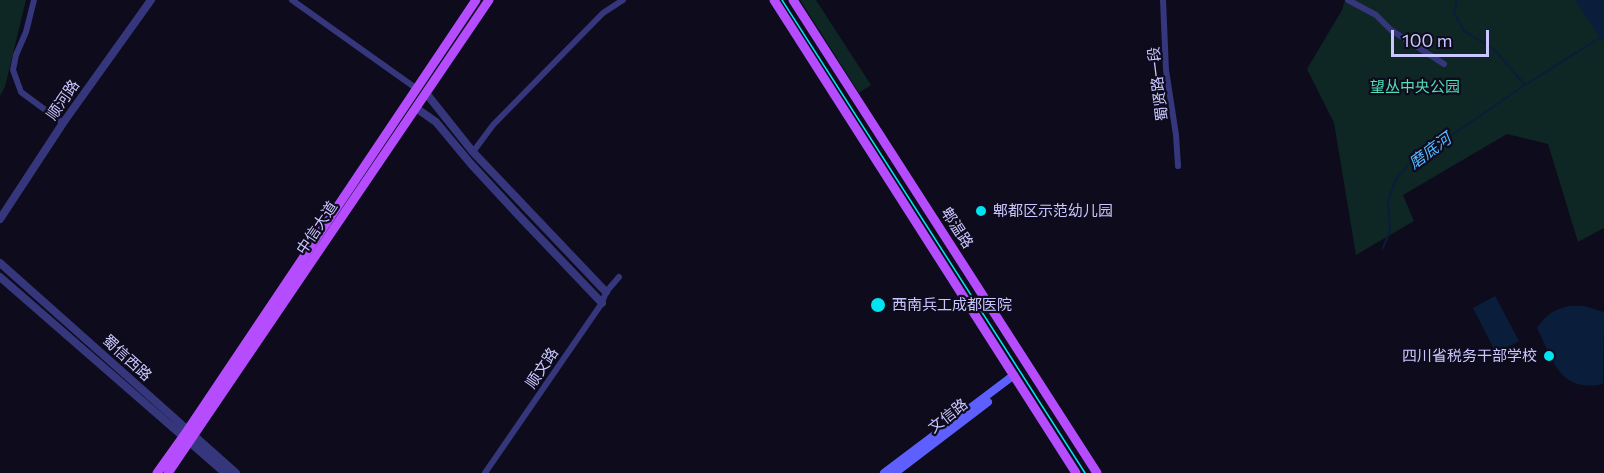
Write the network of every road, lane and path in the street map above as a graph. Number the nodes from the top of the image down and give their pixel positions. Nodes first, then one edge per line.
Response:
1 (34, 0) edge
2 (151, 0) edge
3 (292, 0) edge
4 (476, 0) edge
5 (489, 0) edge
6 (623, 0) edge
7 (774, 0) edge
8 (793, 0) edge
9 (1163, 0) edge
10 (1348, 0) edge
11 (1444, 64) dead end
12 (417, 89) junction
13 (426, 93) junction
14 (416, 108) junction
15 (63, 123) junction
16 (473, 152) junction
17 (1178, 166) dead end
18 (0, 219) edge
19 (0, 263) edge
20 (0, 278) edge
21 (618, 278) dead end
22 (606, 292) junction
23 (602, 303) junction
24 (1016, 377) junction
25 (189, 436) junction
26 (157, 473) edge
27 (168, 473) edge
28 (225, 473) edge
29 (236, 473) edge
30 (485, 473) edge
31 (884, 473) edge
32 (896, 473) edge
33 (1076, 473) edge
34 (1097, 473) edge

1 - 15 street
2 - 15 street, 顺河路
3 - 12 street
4 - 12 main road, 中信大道
5 - 13 main road, 中信大道
6 - 16 street
7 - 24 main road, 郫温路
8 - 34 main road, 郫温路
9 - 17 street, 蜀贤路一段
10 - 11 street
12 - 25 main road, 中信大道
13 - 14 main road, 中信大道
13 - 16 street
14 - 23 street
14 - 25 main road, 中信大道
15 - 18 street, 顺河路
16 - 22 street
19 - 25 street, 蜀信西路
20 - 25 street, 蜀信西路
21 - 22 street, 顺文路
22 - 23 street, 顺文路
23 - 30 street, 顺文路
24 - 31 main road
24 - 32 main road, 文信路
24 - 33 main road, 郫温路
25 - 26 main road, 中信大道
25 - 27 main road, 中信大道
25 - 28 street, 蜀信西路
25 - 29 street, 蜀信西路

